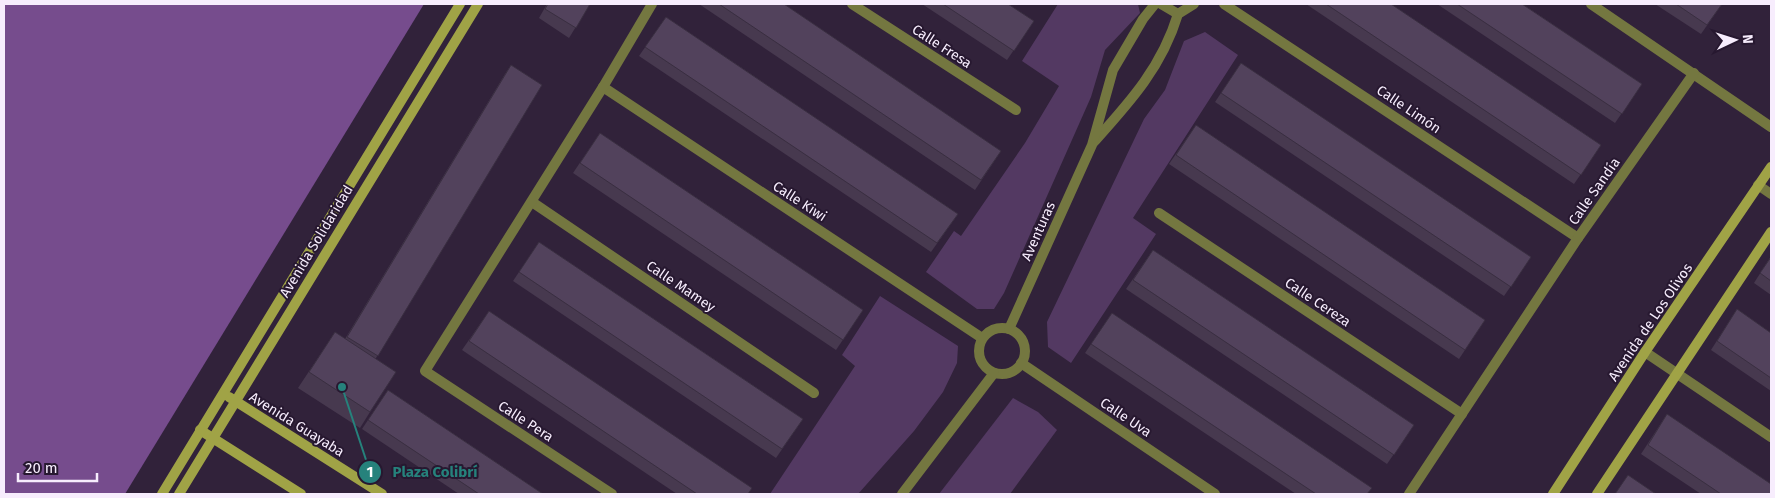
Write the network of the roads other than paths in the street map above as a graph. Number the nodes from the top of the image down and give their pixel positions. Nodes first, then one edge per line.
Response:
1 (460, 4) edge
2 (478, 4) edge
3 (652, 4) edge
4 (852, 4) edge
5 (1155, 4) edge
6 (1161, 4) edge
7 (1194, 4) edge
8 (1224, 4) edge
9 (1591, 4) edge
10 (1178, 14) junction
11 (1694, 73) junction
12 (603, 87) junction
13 (1016, 110) dead end
14 (1771, 127) edge
15 (1092, 145) junction
16 (1771, 167) edge
17 (1758, 185) junction
18 (1771, 194) edge
19 (532, 202) junction
20 (1159, 213) dead end
21 (1771, 232) edge
22 (1578, 238) junction
23 (1010, 329) junction
24 (982, 338) junction
25 (1645, 352) junction
26 (1022, 363) junction
27 (994, 373) junction
28 (1676, 374) junction
29 (223, 393) junction
30 (814, 393) dead end
31 (234, 401) junction
32 (1462, 414) junction
33 (200, 430) junction
34 (1771, 437) edge
35 (212, 439) junction
36 (162, 494) edge
37 (179, 494) edge
38 (301, 494) edge
39 (382, 494) edge
40 (612, 494) edge
41 (902, 494) edge
42 (1215, 494) edge
43 (1409, 494) edge
44 (1554, 494) edge
45 (1597, 494) edge

1 - 29 main road, Avenida Solidaridad
2 - 31 main road, Avenida Solidaridad
3 - 12 street
4 - 13 street, Calle Fresa
5 - 15 street, Aventuras
6 - 10 street
7 - 10 street
8 - 22 street, Calle Limón
9 - 11 street
10 - 15 street, Aventuras
11 - 14 street
11 - 22 street, Calle Sandía
12 - 19 street
12 - 24 street, Calle Kiwi
15 - 23 street, Aventuras
16 - 17 main road, Avenida de Los Olivos
17 - 18 street
17 - 25 main road, Avenida de Los Olivos
19 - 30 street, Calle Mamey
19 - 40 street, Calle Pera
20 - 32 street, Calle Cereza
21 - 28 main road
22 - 32 street, Calle Sandía
23 - 24 street
23 - 26 street
24 - 27 street
25 - 28 street
25 - 44 main road, Avenida de Los Olivos
26 - 27 street
26 - 42 street, Calle Uva
27 - 41 street
28 - 34 street
28 - 45 main road
29 - 31 main road, Avenida Guayaba
29 - 33 main road, Avenida Solidaridad
31 - 35 main road, Avenida Solidaridad
31 - 39 main road, Avenida Guayaba
32 - 43 street
33 - 35 main road
33 - 36 main road, Avenida Solidaridad
35 - 37 main road, Avenida Solidaridad
35 - 38 main road

